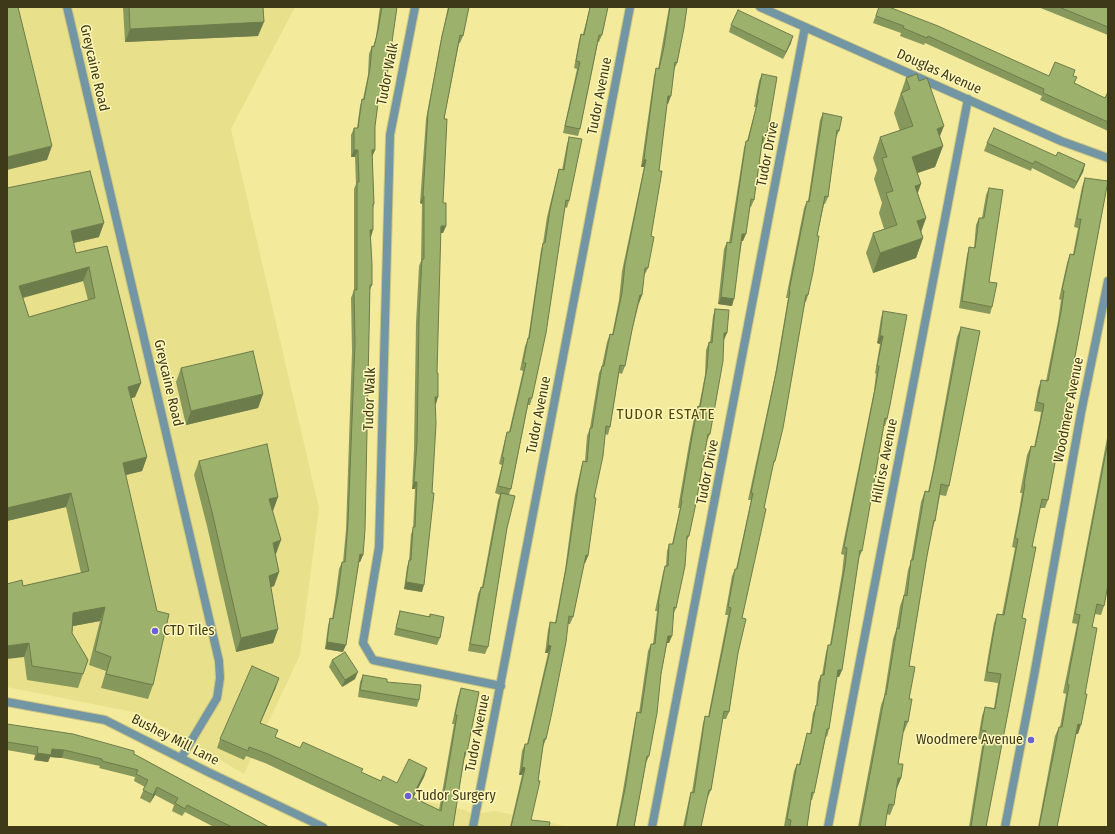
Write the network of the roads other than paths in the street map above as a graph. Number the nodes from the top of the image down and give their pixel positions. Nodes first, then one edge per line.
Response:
1 (67, 7) edge
2 (415, 7) edge
3 (630, 7) edge
4 (760, 7) edge
5 (805, 27) junction
6 (968, 100) junction
7 (1108, 158) edge
8 (1108, 281) edge
9 (501, 686) junction
10 (7, 702) edge
11 (181, 758) junction
12 (323, 827) edge
13 (473, 827) edge
14 (652, 827) edge
15 (828, 827) edge
16 (1005, 827) edge

1 - 11 street, Greycaine Road
2 - 9 street, Tudor Walk
3 - 9 street, Tudor Avenue
4 - 5 street, Douglas Avenue
5 - 6 street, Douglas Avenue
5 - 14 street, Tudor Drive
6 - 7 street, Douglas Avenue
6 - 15 street, Hillrise Avenue
8 - 16 street, Woodmere Avenue
9 - 13 street, Tudor Avenue
10 - 11 street, Bushey Mill Lane
11 - 12 street, Bushey Mill Lane

